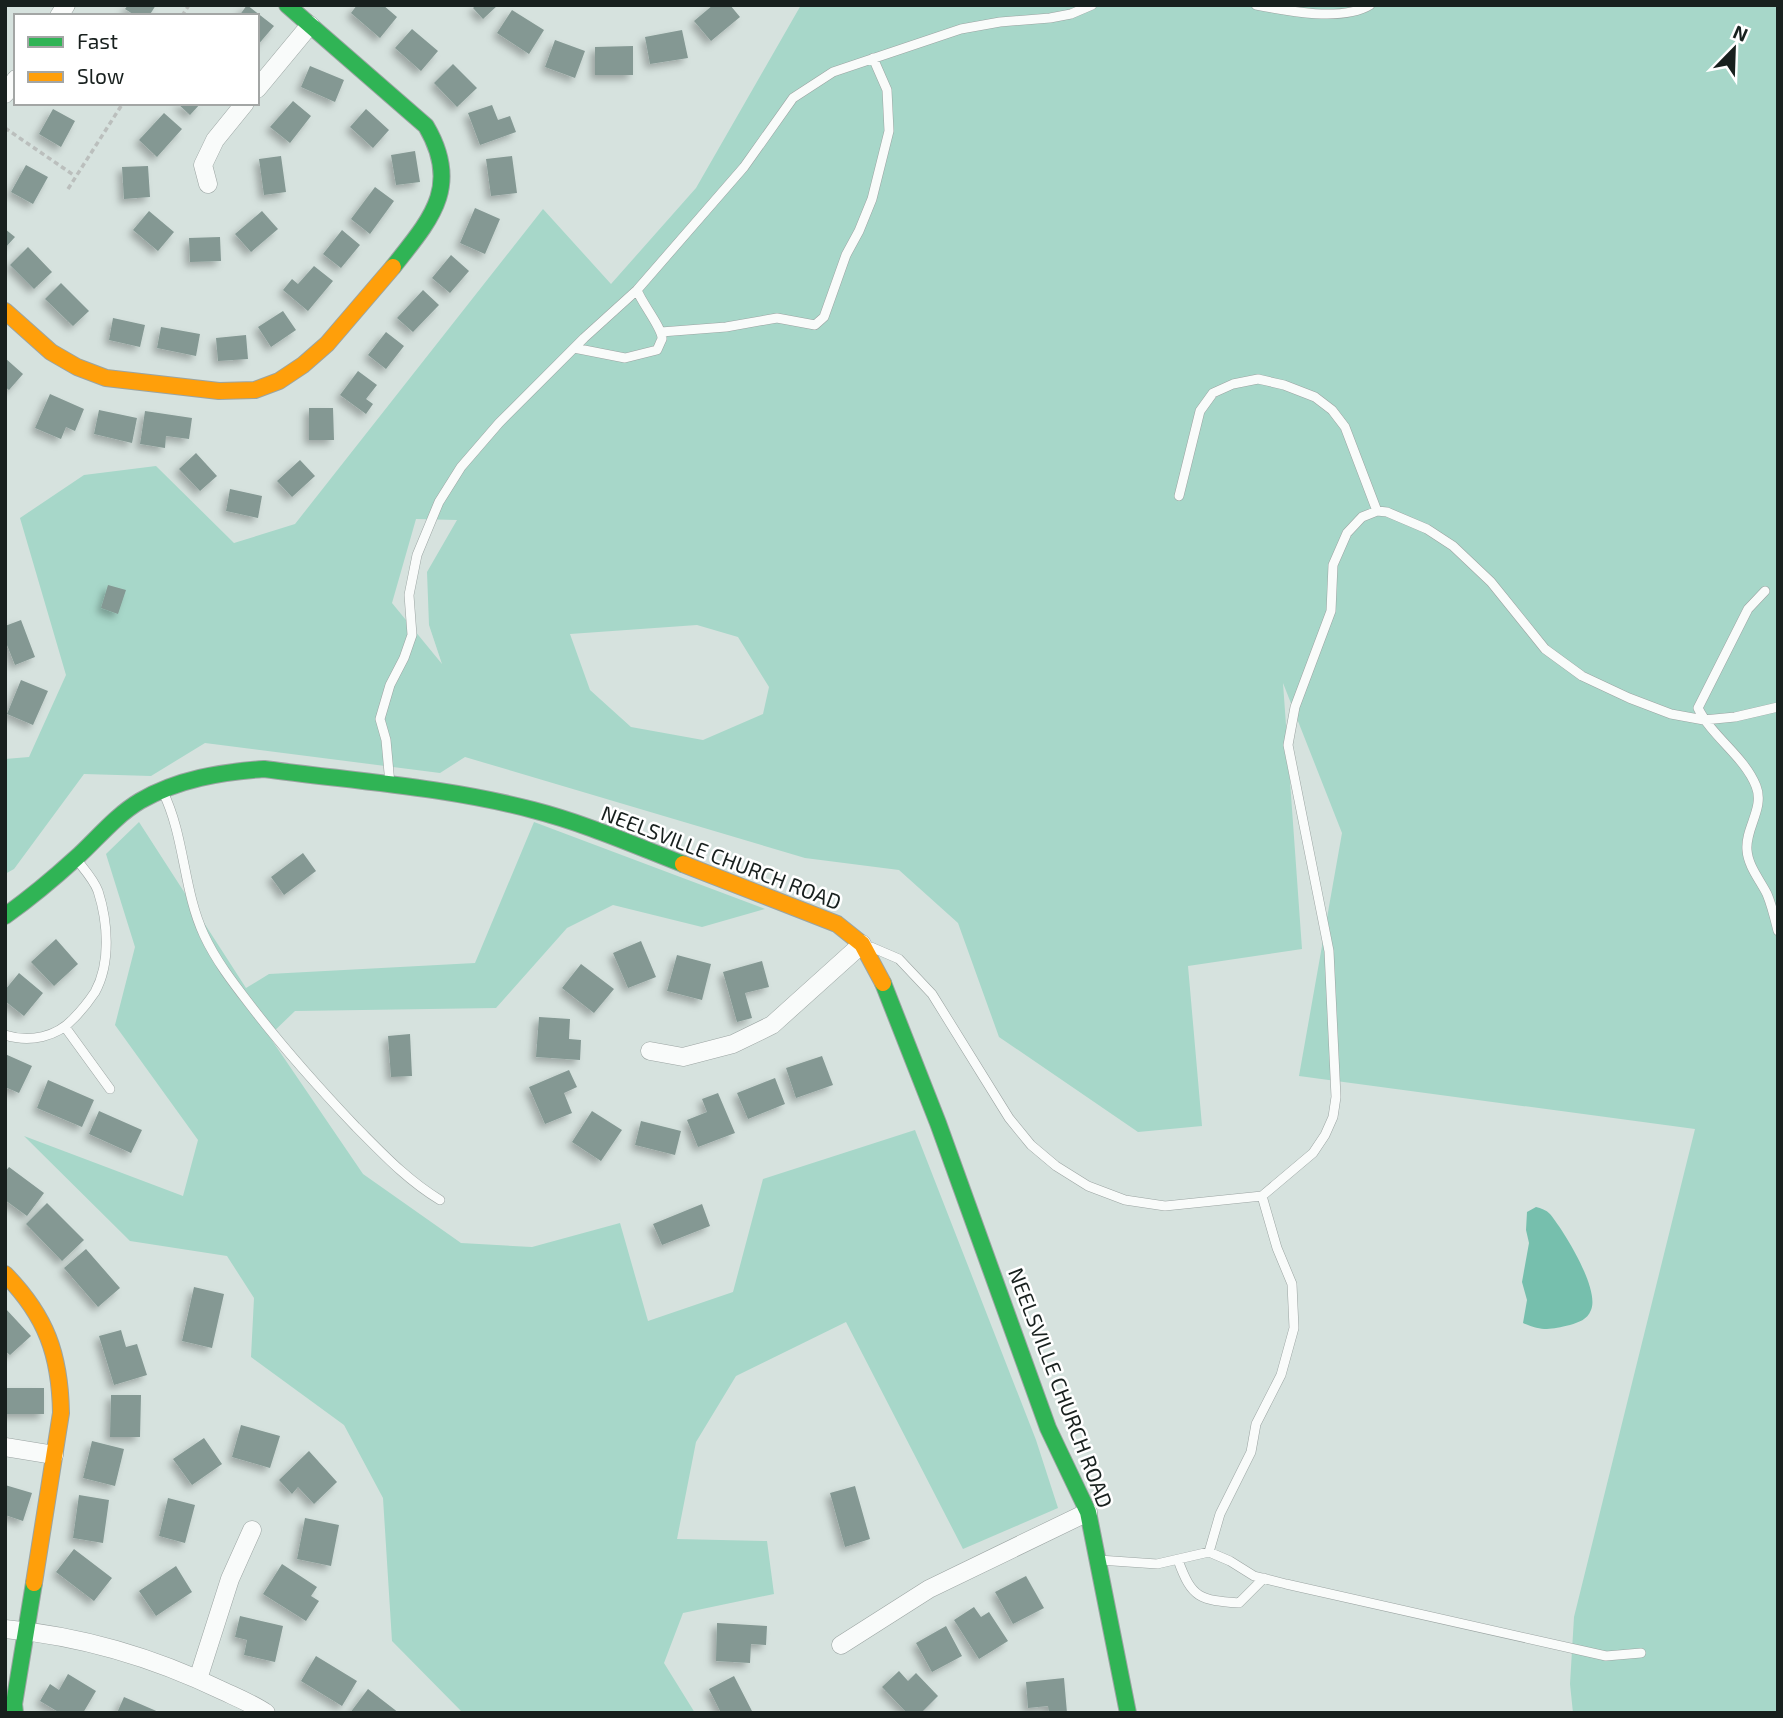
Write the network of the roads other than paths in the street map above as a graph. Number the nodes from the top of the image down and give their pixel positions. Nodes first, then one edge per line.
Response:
1 (287, 5) edge
2 (1092, 5) edge
3 (1256, 5) edge
4 (1370, 5) edge
5 (310, 25) junction
6 (873, 58) junction
7 (259, 87) edge
8 (244, 105) edge
9 (208, 184) dead end
10 (637, 290) junction
11 (5, 311) edge
12 (661, 332) junction
13 (574, 348) junction
14 (1179, 496) dead end
15 (1377, 511) junction
16 (1765, 591) dead end
17 (1778, 707) edge
18 (1704, 720) junction
19 (390, 786) junction
20 (162, 791) junction
21 (76, 858) junction
22 (5, 916) edge
23 (1778, 931) edge
24 (863, 944) junction
25 (65, 1027) junction
26 (5, 1035) edge
27 (650, 1051) dead end
28 (110, 1089) dead end
29 (1262, 1196) junction
30 (440, 1200) dead end
31 (5, 1274) edge
32 (5, 1447) edge
33 (54, 1455) junction
34 (1088, 1512) junction
35 (252, 1530) dead end
36 (1209, 1552) junction
37 (1097, 1559) junction
38 (1178, 1560) junction
39 (1264, 1578) junction
40 (5, 1629) edge
41 (27, 1631) junction
42 (841, 1645) dead end
43 (1641, 1653) dead end
44 (198, 1679) junction
45 (15, 1713) edge
46 (267, 1713) edge
47 (1128, 1713) edge

1 - 5 street
2 - 6 lane
3 - 4 lane
5 - 7 street
5 - 11 street
6 - 10 lane
6 - 12 lane
8 - 9 street
10 - 12 lane
10 - 13 lane
12 - 13 lane
13 - 19 lane
14 - 15 lane
15 - 18 lane
15 - 29 lane
16 - 18 lane
17 - 18 lane
18 - 23 lane
19 - 20 street, NEELSVILLE CHURCH ROAD
19 - 24 street, NEELSVILLE CHURCH ROAD
20 - 21 street, NEELSVILLE CHURCH ROAD
20 - 30 lane
21 - 22 street, NEELSVILLE CHURCH ROAD
21 - 25 lane
24 - 27 street
24 - 29 lane
24 - 34 street, NEELSVILLE CHURCH ROAD
25 - 26 lane
25 - 28 lane
29 - 36 lane
31 - 33 street
32 - 33 street
33 - 41 street
34 - 37 street, NEELSVILLE CHURCH ROAD
34 - 42 street
35 - 44 street
36 - 38 lane
36 - 39 lane
37 - 38 lane
37 - 47 street, NEELSVILLE CHURCH ROAD
38 - 39 lane
39 - 43 lane
40 - 41 street
41 - 44 street
41 - 45 street
44 - 46 street

